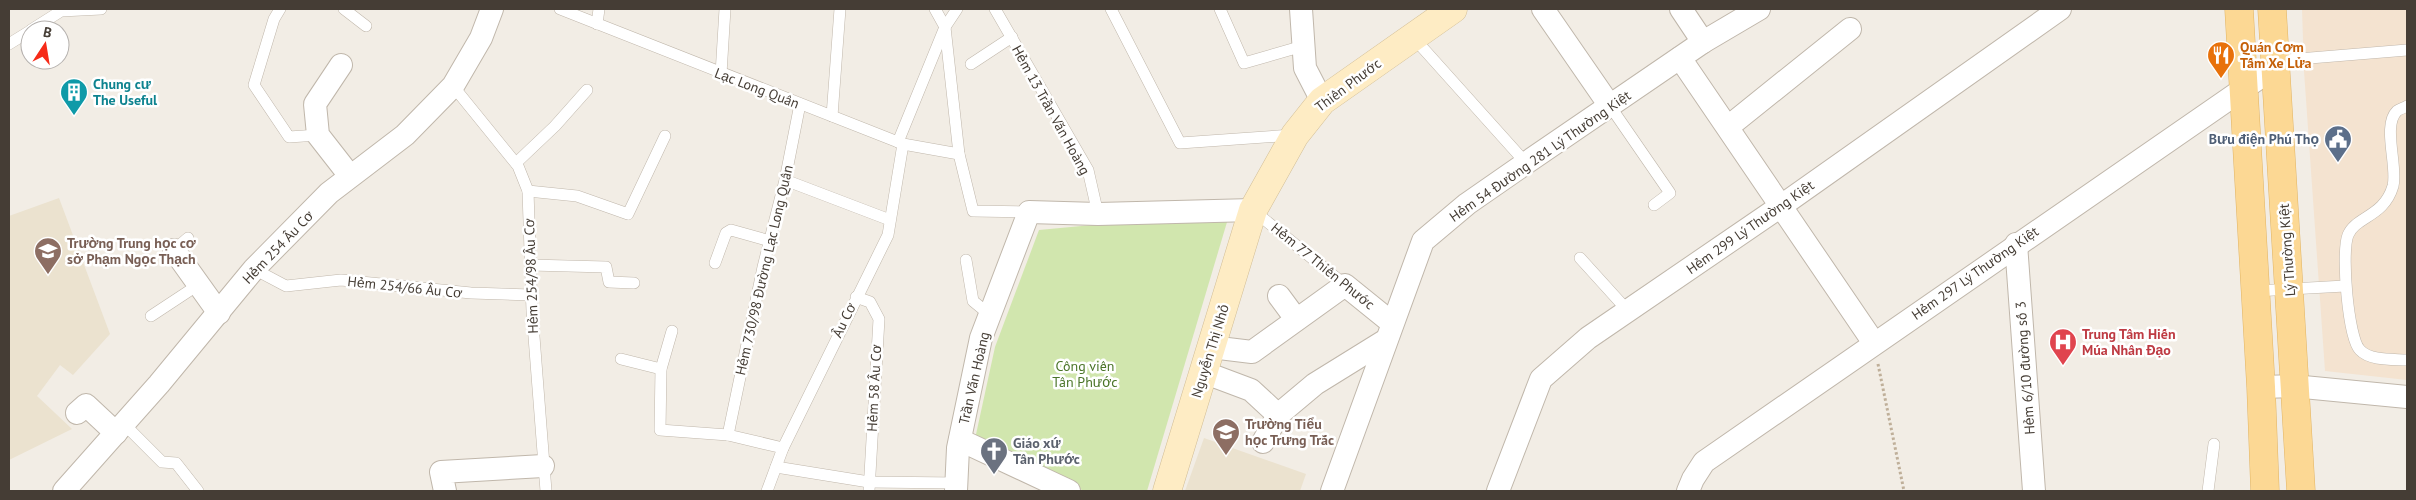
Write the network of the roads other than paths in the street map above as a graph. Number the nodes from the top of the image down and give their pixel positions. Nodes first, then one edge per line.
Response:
1 (101, 9) edge
2 (280, 9) edge
3 (344, 9) edge
4 (492, 9) edge
5 (560, 9) edge
6 (599, 9) edge
7 (726, 9) edge
8 (840, 9) edge
9 (935, 9) edge
10 (957, 9) edge
11 (1010, 9) edge
12 (1111, 9) edge
13 (1220, 9) edge
14 (1301, 9) edge
15 (1453, 9) edge
16 (1543, 9) edge
17 (1681, 9) edge
18 (1759, 9) edge
19 (2060, 9) edge
20 (2239, 9) edge
21 (2272, 9) edge
22 (997, 12) edge
23 (46, 20) edge
24 (597, 24) junction
25 (366, 26) dead end
26 (945, 27) junction
27 (1850, 29) dead end
28 (1412, 36) junction
29 (20, 37) edge
30 (1012, 37) junction
31 (1704, 42) junction
32 (9, 44) edge
33 (1303, 46) junction
34 (2407, 50) edge
35 (1680, 58) junction
36 (971, 64) dead end
37 (2275, 64) junction
38 (341, 65) dead end
39 (721, 74) junction
40 (453, 86) junction
41 (587, 90) dead end
42 (2243, 90) junction
43 (1322, 102) junction
44 (800, 104) junction
45 (1610, 106) junction
46 (2407, 106) edge
47 (832, 116) junction
48 (1728, 127) junction
49 (318, 135) junction
50 (1295, 135) junction
51 (665, 136) dead end
52 (900, 143) junction
53 (959, 154) junction
54 (516, 163) junction
55 (1526, 163) junction
56 (350, 176) junction
57 (785, 180) junction
58 (528, 192) junction
59 (1654, 205) dead end
60 (1781, 206) junction
61 (1253, 210) junction
62 (1029, 212) junction
63 (1098, 214) junction
64 (890, 220) junction
65 (770, 241) junction
66 (181, 244) dead end
67 (2016, 244) junction
68 (1580, 258) dead end
69 (966, 260) dead end
70 (715, 263) dead end
71 (530, 265) junction
72 (254, 269) junction
73 (634, 283) dead end
74 (198, 285) junction
75 (1345, 285) junction
76 (2345, 286) junction
77 (2290, 288) junction
78 (2255, 291) junction
79 (531, 294) junction
80 (1279, 296) dead end
81 (856, 297) junction
82 (1628, 311) junction
83 (219, 313) junction
84 (990, 315) junction
85 (151, 316) dead end
86 (1296, 319) junction
87 (672, 331) dead end
88 (1389, 331) junction
89 (1874, 343) junction
90 (621, 359) dead end
91 (1207, 359) junction
92 (2407, 360) edge
93 (661, 368) junction
94 (2293, 386) junction
95 (2261, 387) junction
96 (2407, 396) edge
97 (77, 413) dead end
98 (1278, 415) junction
99 (120, 428) junction
100 (728, 435) junction
101 (960, 440) junction
102 (1264, 442) dead end
103 (2214, 444) dead end
104 (783, 448) junction
105 (543, 466) junction
106 (776, 467) junction
107 (869, 486) edge
108 (956, 487) edge
109 (64, 491) edge
110 (198, 491) edge
111 (444, 491) edge
112 (546, 491) edge
113 (767, 491) edge
114 (1069, 491) edge
115 (1167, 491) edge
116 (1332, 491) edge
117 (1498, 491) edge
118 (1688, 491) edge
119 (2034, 491) edge
120 (2208, 491) edge
121 (2265, 491) edge
122 (2301, 491) edge

1 - 23 lane
2 - 49 lane
3 - 25 lane
4 - 40 street, Hẻm 254 Âu Cơ
5 - 24 lane, Lạc Long Quân
6 - 24 lane
7 - 39 lane
8 - 47 lane
9 - 26 lane
10 - 26 lane
11 - 22 lane
12 - 50 lane
13 - 33 lane
14 - 33 street
15 - 28 street, Thiên Phước
16 - 45 street
17 - 31 street
18 - 31 street, Hẻm 54 Đường 281 Lý Thường Kiệt
19 - 60 street, Hẻm 299 Lý Thường Kiệt
20 - 42 main road
21 - 37 main road, Lý Thường Kiệt
22 - 30 lane, Hẻm 13 Trần Văn Hoàng
24 - 39 lane, Lạc Long Quân
26 - 52 lane, Âu Cơ
26 - 53 lane
27 - 48 street
28 - 43 street, Thiên Phước
28 - 55 lane
29 - 32 lane
30 - 36 lane
30 - 63 lane, Hẻm 13 Trần Văn Hoàng
31 - 35 street, Hẻm 54 Đường 281 Lý Thường Kiệt
33 - 43 street
34 - 37 lane
35 - 45 street, Hẻm 54 Đường 281 Lý Thường Kiệt
35 - 48 street
37 - 42 street, Hẻm 297 Lý Thường Kiệt
37 - 77 main road, Lý Thường Kiệt
38 - 49 street
39 - 44 lane, Lạc Long Quân
40 - 54 lane, Hẻm 254/98 Âu Cơ
40 - 56 street, Hẻm 254 Âu Cơ
41 - 54 lane
42 - 67 street, Hẻm 297 Lý Thường Kiệt
42 - 78 main road
43 - 50 street, Thiên Phước
44 - 47 lane, Lạc Long Quân
44 - 57 lane, Hẻm 730/98 Đường Lạc Long Quân
45 - 55 street, Hẻm 54 Đường 281 Lý Thường Kiệt
45 - 59 lane
46 - 76 lane
47 - 52 lane, Lạc Long Quân
48 - 60 street
49 - 56 street
50 - 61 street, Thiên Phước
51 - 58 lane
52 - 53 lane, Lạc Long Quân
52 - 64 lane, Âu Cơ
53 - 62 lane
54 - 58 lane, Hẻm 254/98 Âu Cơ
55 - 88 street, Hẻm 54 Đường 281 Lý Thường Kiệt
56 - 72 street, Hẻm 254 Âu Cơ
57 - 64 lane
57 - 65 lane, Hẻm 730/98 Đường Lạc Long Quân
58 - 71 lane, Hẻm 254/98 Âu Cơ
60 - 82 street, Hẻm 299 Lý Thường Kiệt
60 - 89 street
61 - 63 street
61 - 75 lane, Hẻm 77 Thiên Phước
61 - 91 street, Nguyễn Thị Nhỏ
62 - 63 street
62 - 84 street, Trần Văn Hoàng
64 - 81 lane, Âu Cơ
65 - 70 lane
65 - 100 lane, Hẻm 730/98 Đường Lạc Long Quân
66 - 74 street
67 - 89 street, Hẻm 297 Lý Thường Kiệt
67 - 119 street, Hẻm 6/10 đường số 3
68 - 82 lane
69 - 84 lane
71 - 73 lane
71 - 79 lane, Hẻm 254/98 Âu Cơ
72 - 79 lane, Hẻm 254/66 Âu Cơ
72 - 83 street, Hẻm 254 Âu Cơ
74 - 83 street
74 - 85 lane
75 - 86 street
75 - 88 street, Hẻm 77 Thiên Phước
76 - 77 lane
76 - 92 lane
77 - 78 lane
77 - 94 main road, Lý Thường Kiệt
78 - 95 main road
79 - 105 lane, Hẻm 254/98 Âu Cơ
80 - 86 street
81 - 104 lane, Âu Cơ
81 - 107 lane, Hẻm 58 Âu Cơ
82 - 117 street, Hẻm 299 Lý Thường Kiệt
83 - 99 street, Hẻm 254 Âu Cơ
84 - 101 street, Trần Văn Hoàng
86 - 91 street
87 - 93 lane
88 - 98 street
88 - 116 street, Hẻm 54 Đường 281 Lý Thường Kiệt
89 - 118 street, Hẻm 297 Lý Thường Kiệt
90 - 93 lane
91 - 98 street
91 - 115 street, Nguyễn Thị Nhỏ
93 - 100 lane
94 - 95 street
94 - 96 street
94 - 122 main road, Lý Thường Kiệt
95 - 121 main road
97 - 99 street
98 - 102 street
99 - 109 street, Hẻm 254 Âu Cơ
99 - 110 lane
100 - 104 lane
101 - 108 street, Trần Văn Hoàng
101 - 114 street
103 - 120 lane
104 - 106 lane, Âu Cơ
105 - 111 street
105 - 112 lane, Hẻm 254/98 Âu Cơ
106 - 107 lane
106 - 113 lane, Âu Cơ
107 - 108 lane

